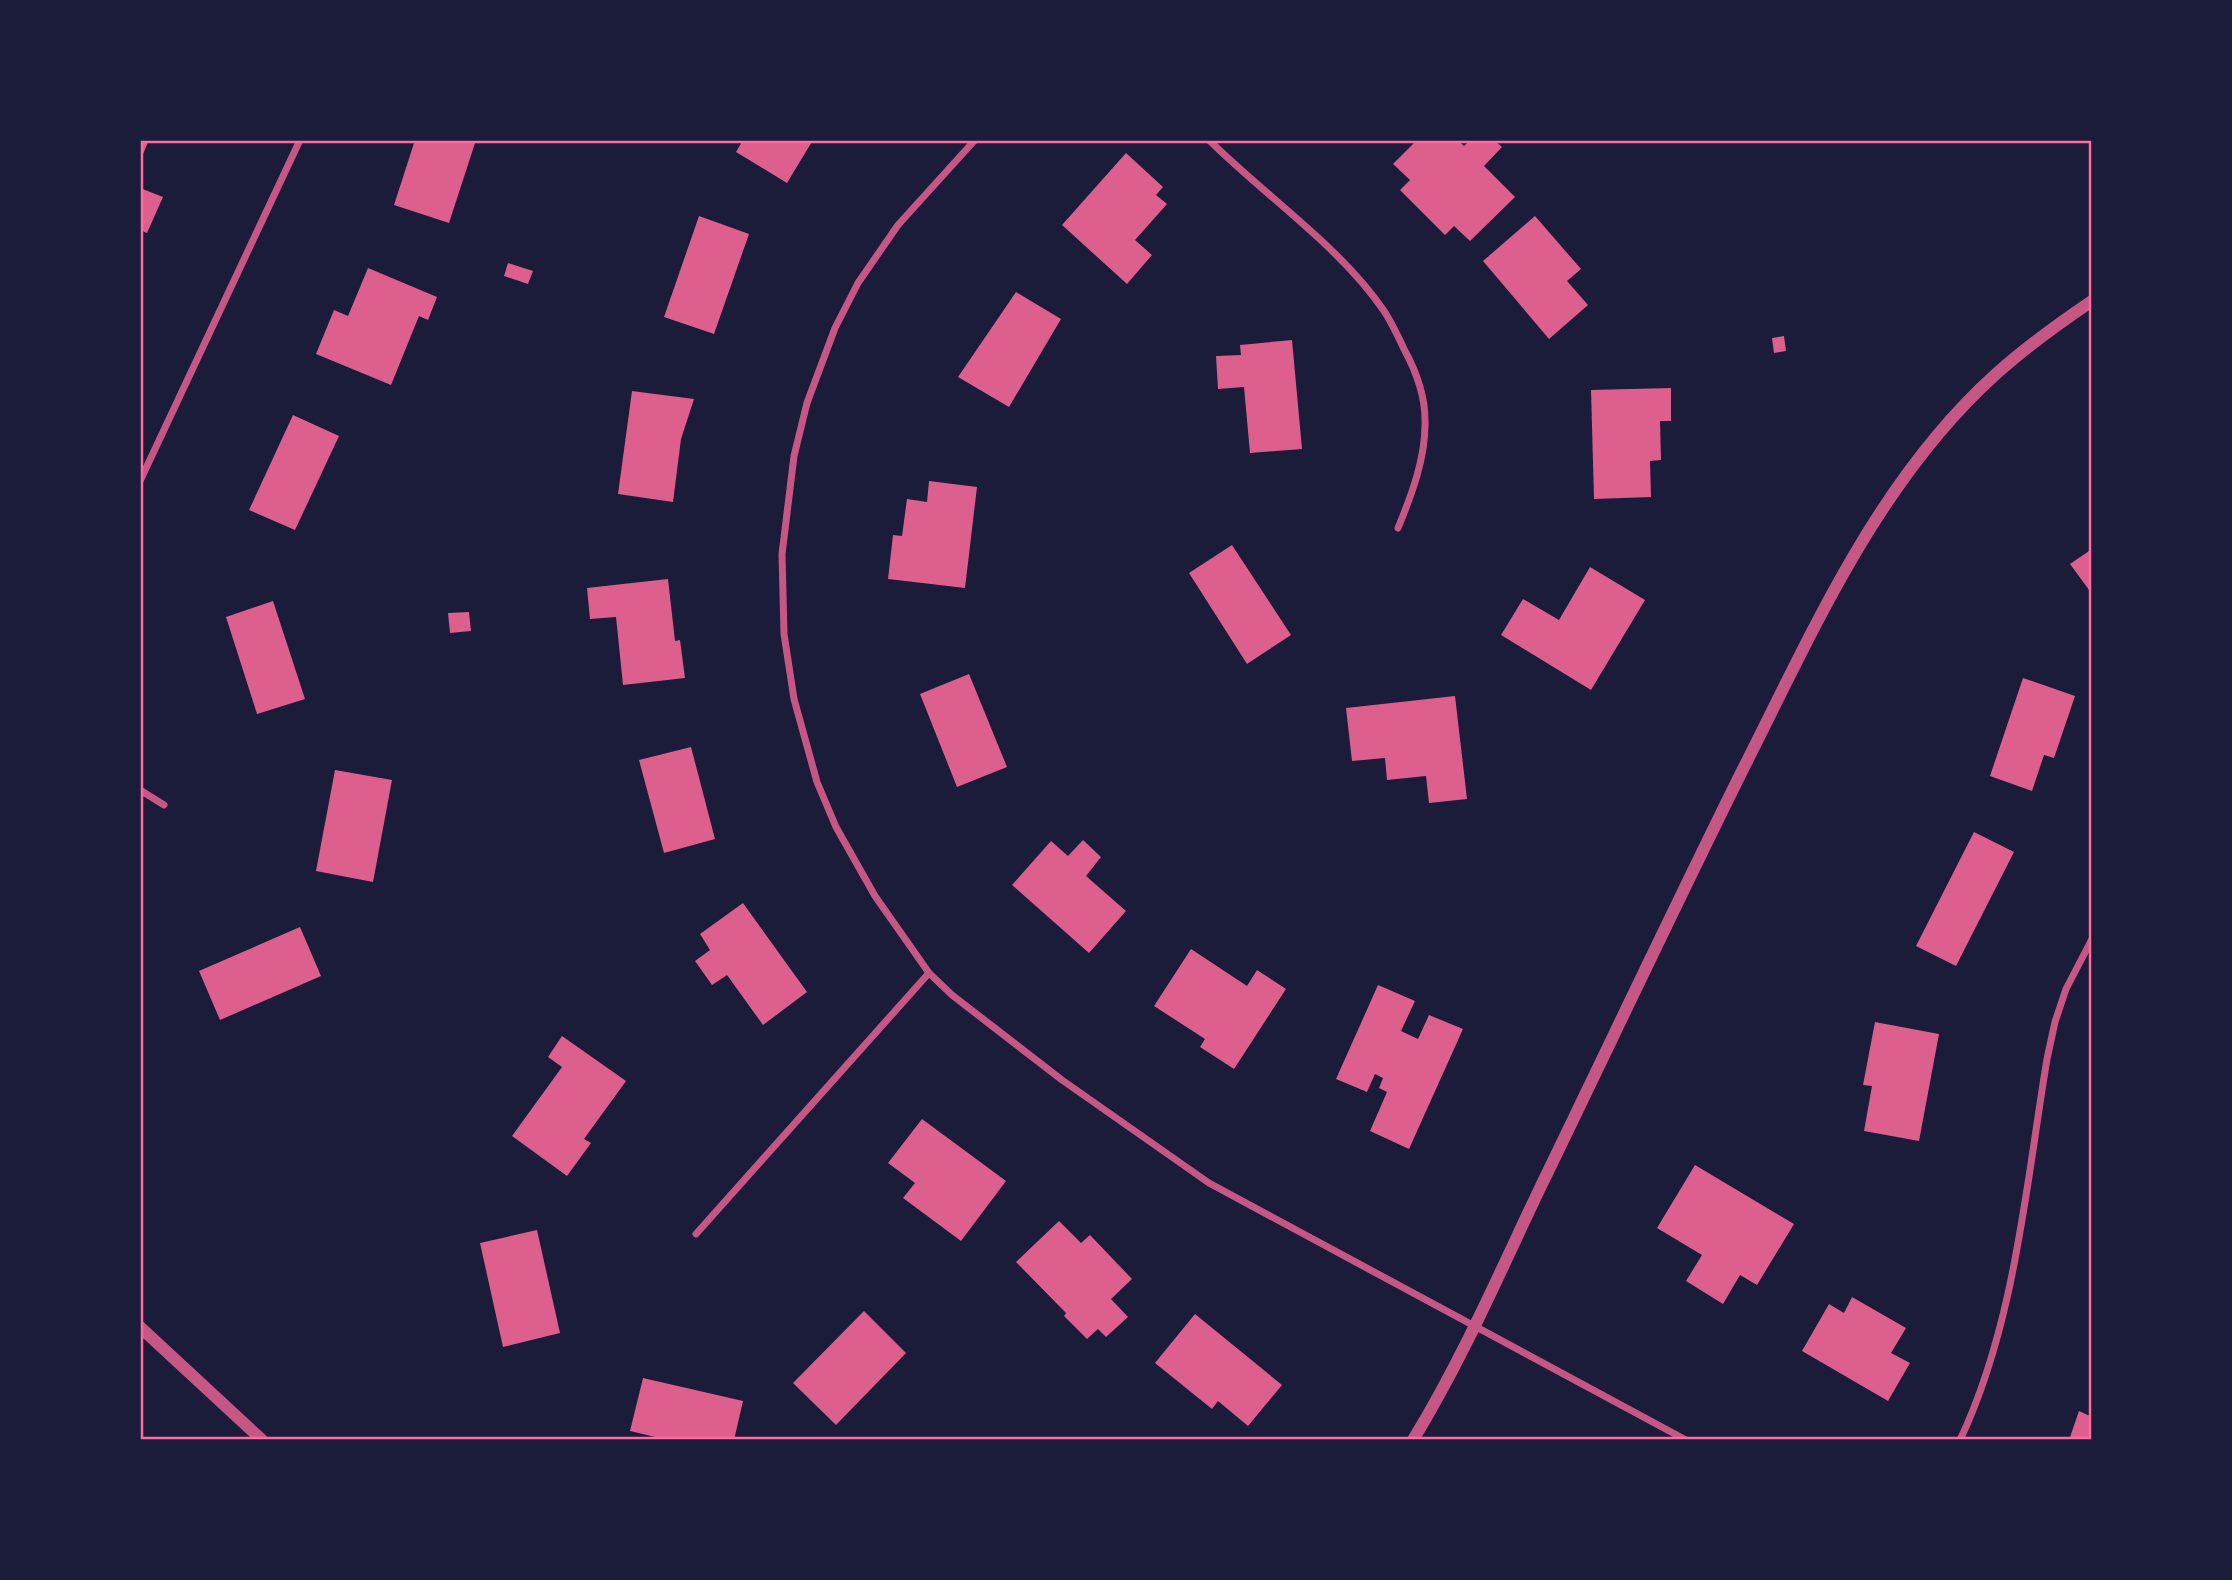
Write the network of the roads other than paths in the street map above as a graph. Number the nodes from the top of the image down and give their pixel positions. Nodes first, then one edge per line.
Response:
1 (300, 140) edge
2 (975, 140) edge
3 (1209, 140) edge
4 (2092, 301) edge
5 (140, 481) edge
6 (1398, 528) dead end
7 (140, 790) edge
8 (164, 805) dead end
9 (2092, 939) edge
10 (929, 973) junction
11 (696, 1234) dead end
12 (1474, 1326) junction
13 (140, 1327) edge
14 (262, 1440) edge
15 (1413, 1440) edge
16 (1686, 1440) edge
17 (1960, 1440) edge

1 - 5 street
2 - 10 street
3 - 6 street
4 - 12 street
7 - 8 street
9 - 17 street
10 - 11 street
10 - 12 street
12 - 15 street
12 - 16 street
13 - 14 street

